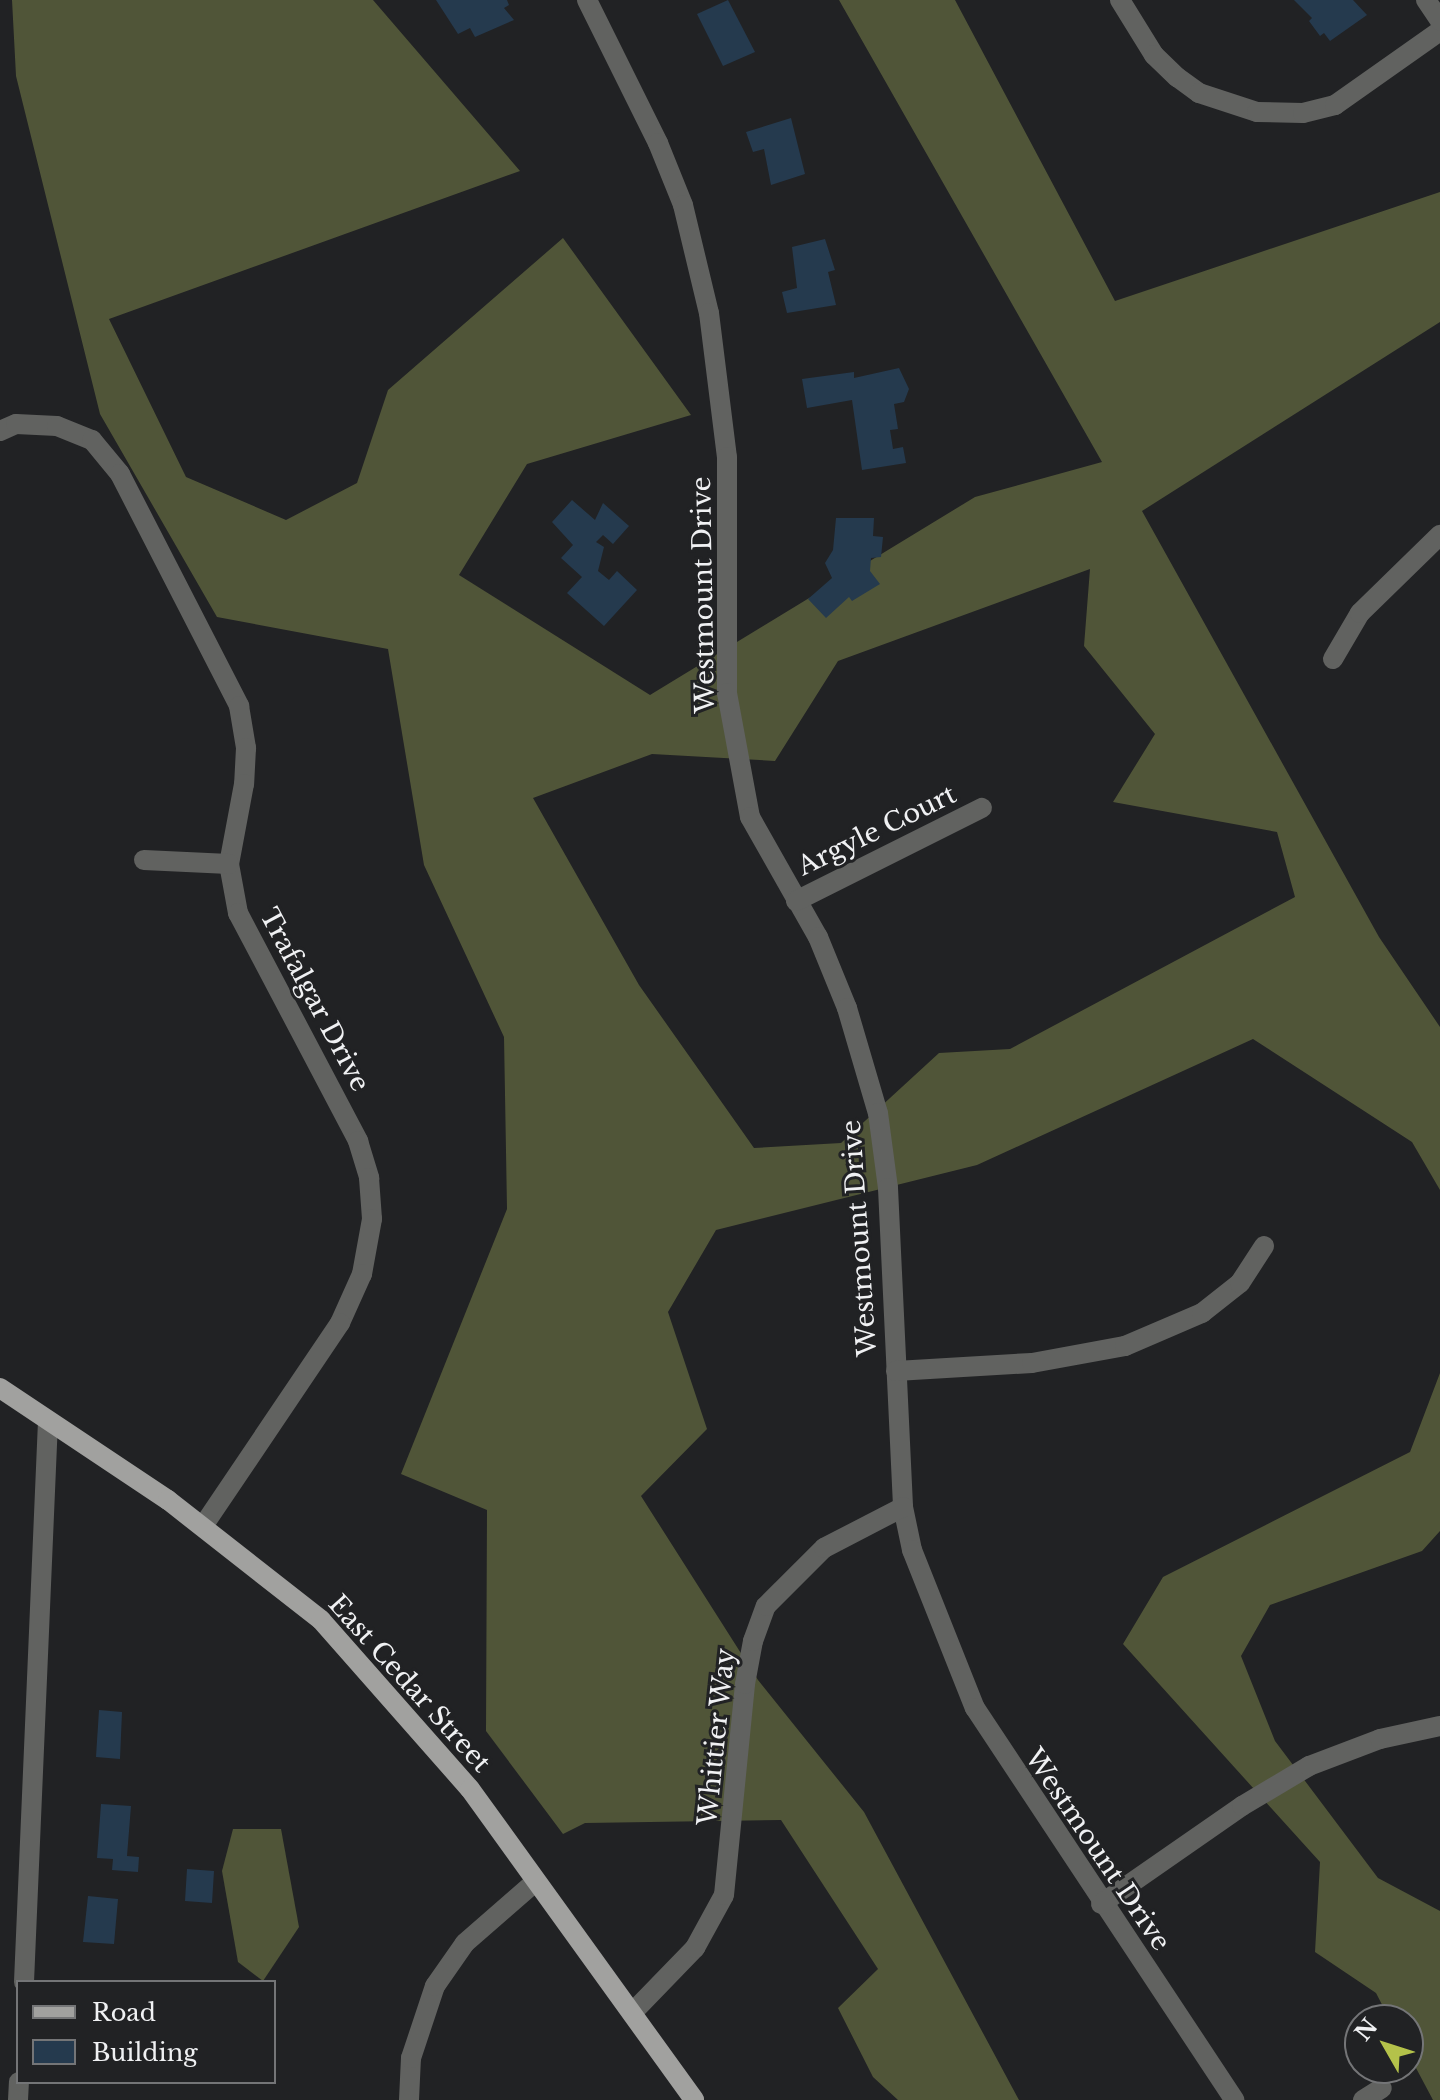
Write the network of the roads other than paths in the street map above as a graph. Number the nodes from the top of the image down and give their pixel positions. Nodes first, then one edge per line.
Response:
1 (587, 0) edge
2 (1120, 0) edge
3 (1426, 0) edge
4 (1440, 21) edge
5 (1440, 31) edge
6 (0, 431) edge
7 (1440, 535) edge
8 (1333, 659) dead end
9 (982, 808) dead end
10 (144, 860) dead end
11 (229, 864) junction
12 (796, 901) junction
13 (1264, 1246) dead end
14 (896, 1371) junction
15 (0, 1388) edge
16 (48, 1421) junction
17 (903, 1507) junction
18 (203, 1526) junction
19 (1440, 1726) edge
20 (536, 1881) junction
21 (1101, 1904) junction
22 (24, 1980) edge
23 (632, 2013) junction
24 (1382, 2088) dead end
25 (409, 2100) edge
26 (694, 2100) edge
27 (1234, 2100) edge
28 (1363, 2100) edge

1 - 12 street, Westmount Drive
2 - 5 street
3 - 4 street
6 - 11 street, Trafalgar Drive
7 - 8 street
9 - 12 street, Argyle Court
10 - 11 street
11 - 18 street, Trafalgar Drive
12 - 14 street, Westmount Drive
13 - 14 street
14 - 17 street, Westmount Drive
15 - 16 main road, East Cedar Street
16 - 18 main road, East Cedar Street
16 - 22 street
17 - 21 street, Westmount Drive
17 - 23 street, Whittier Way
18 - 20 main road, East Cedar Street
19 - 21 street
20 - 23 main road, East Cedar Street
20 - 25 street
21 - 27 street, Westmount Drive
23 - 26 main road, East Cedar Street
24 - 28 street

